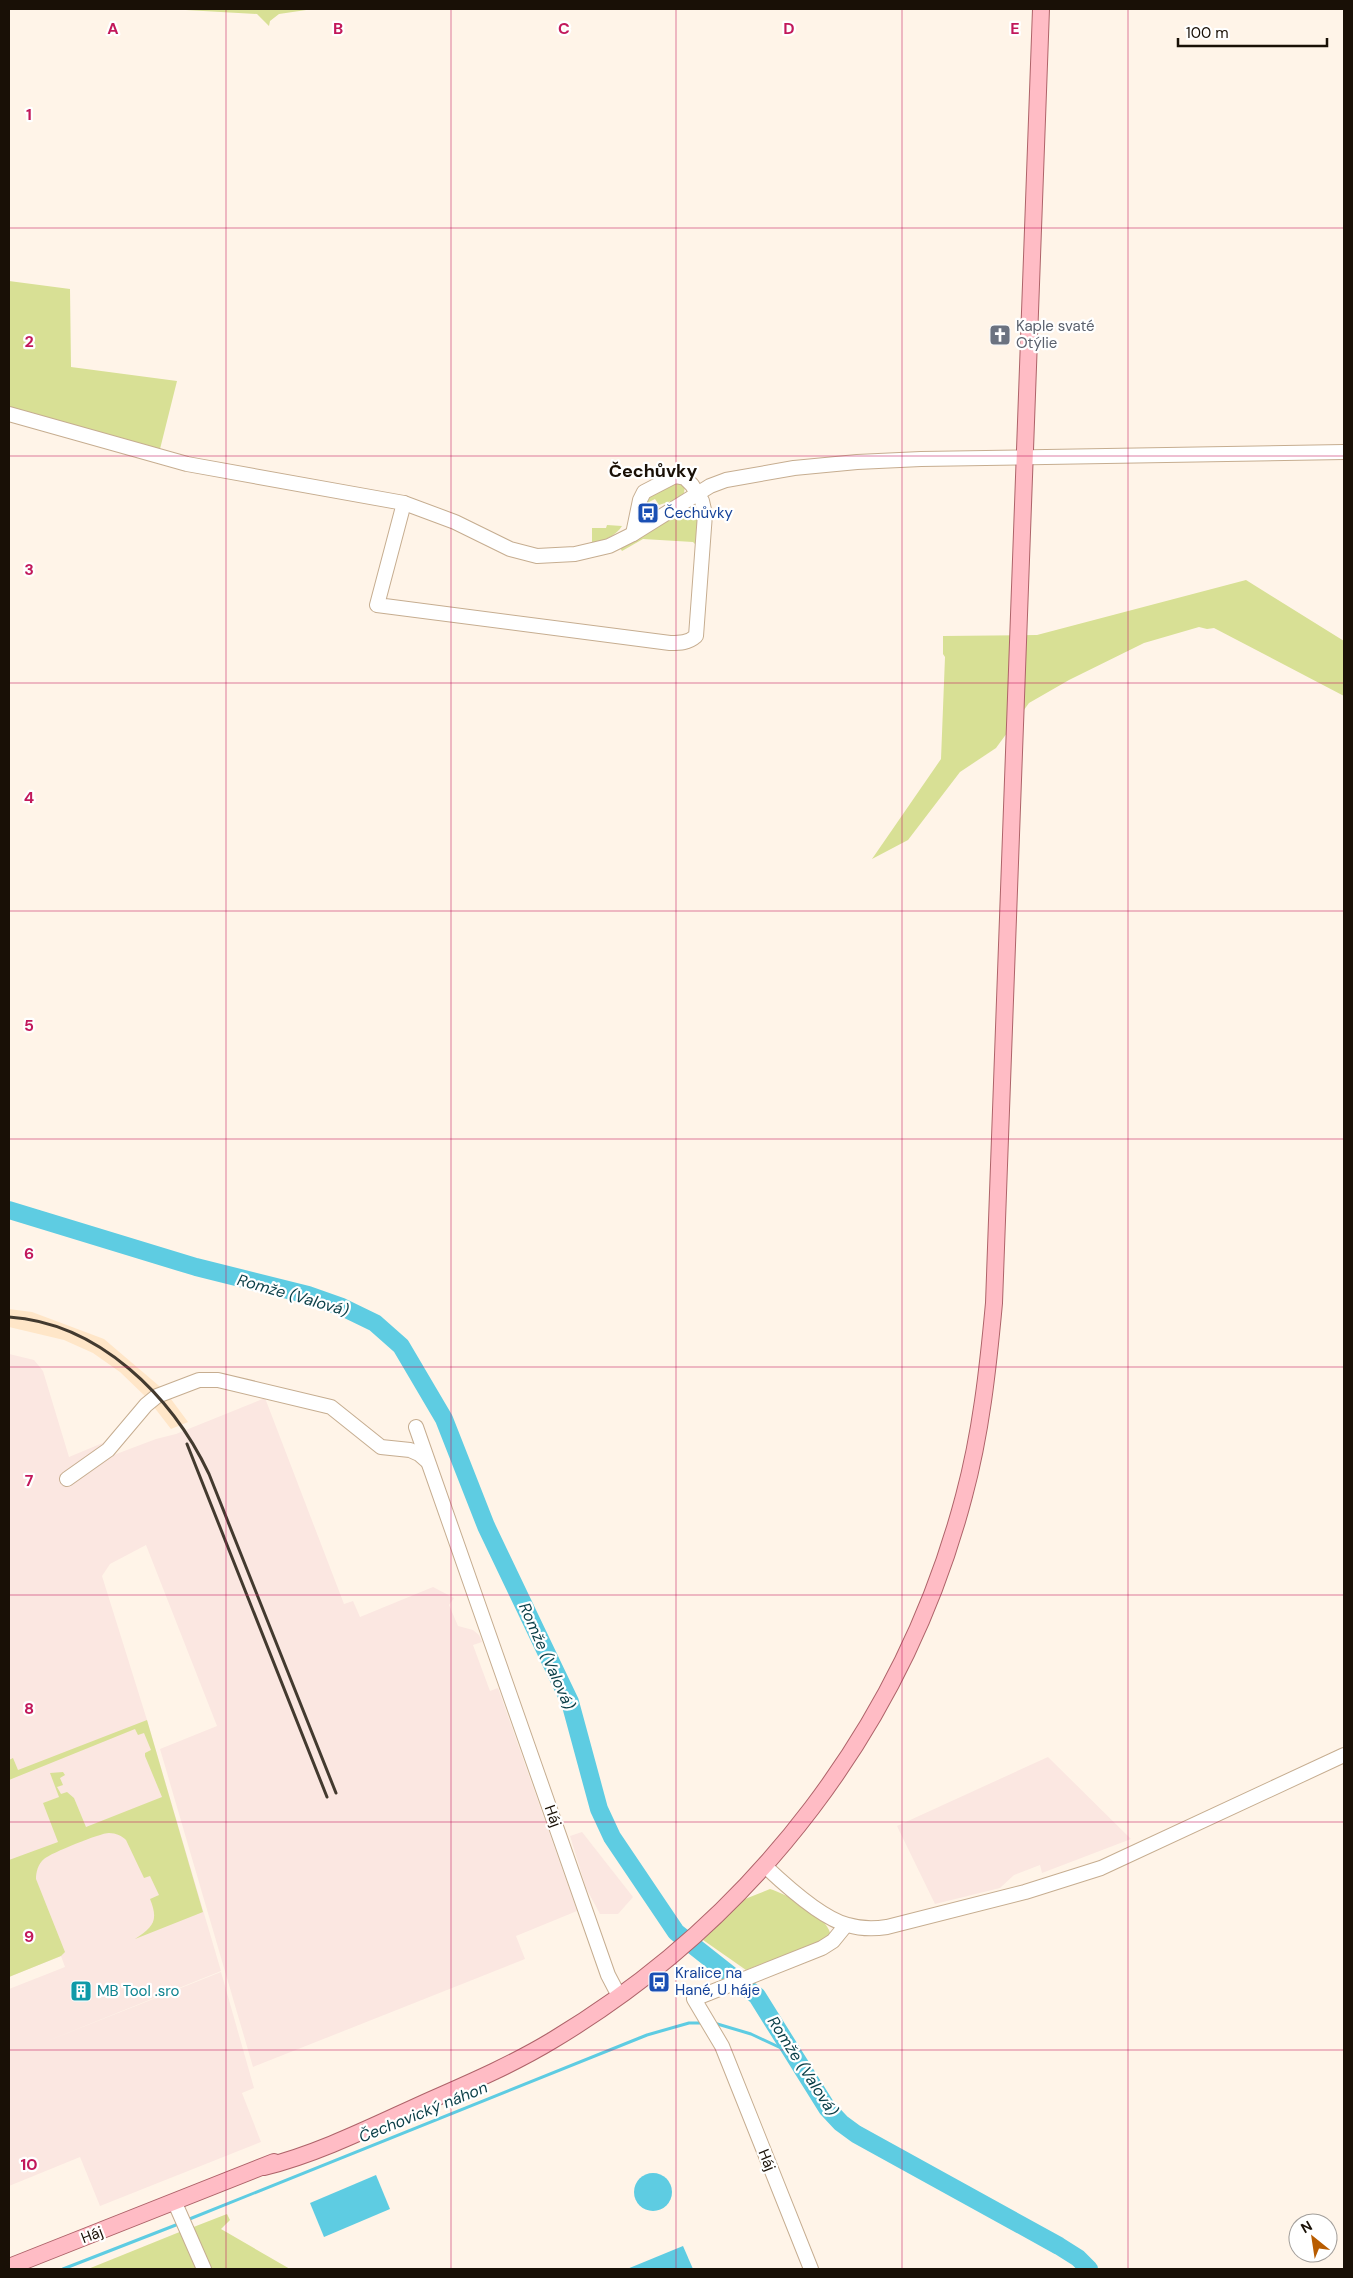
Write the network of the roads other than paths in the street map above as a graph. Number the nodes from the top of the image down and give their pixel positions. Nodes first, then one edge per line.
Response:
1 (1040, 9) edge
2 (9, 414) edge
3 (1344, 452) edge
4 (1023, 458) junction
5 (698, 493) junction
6 (404, 503) junction
7 (633, 534) junction
8 (416, 1427) dead end
9 (428, 1462) junction
10 (67, 1479) dead end
11 (1344, 1756) edge
12 (765, 1866) junction
13 (846, 1925) junction
14 (619, 1996) junction
15 (181, 2216) junction
16 (9, 2266) edge
17 (204, 2269) edge
18 (811, 2269) edge

1 - 4 main road
2 - 6 street
3 - 4 street
4 - 5 street
4 - 12 main road
5 - 6 street
5 - 7 street
5 - 7 street
6 - 7 street
8 - 9 street, Háj
9 - 10 street
9 - 14 street, Háj
11 - 13 street
12 - 13 street
12 - 14 main road
13 - 18 street, Háj
14 - 15 main road, Háj
15 - 16 main road, Háj
15 - 17 street

